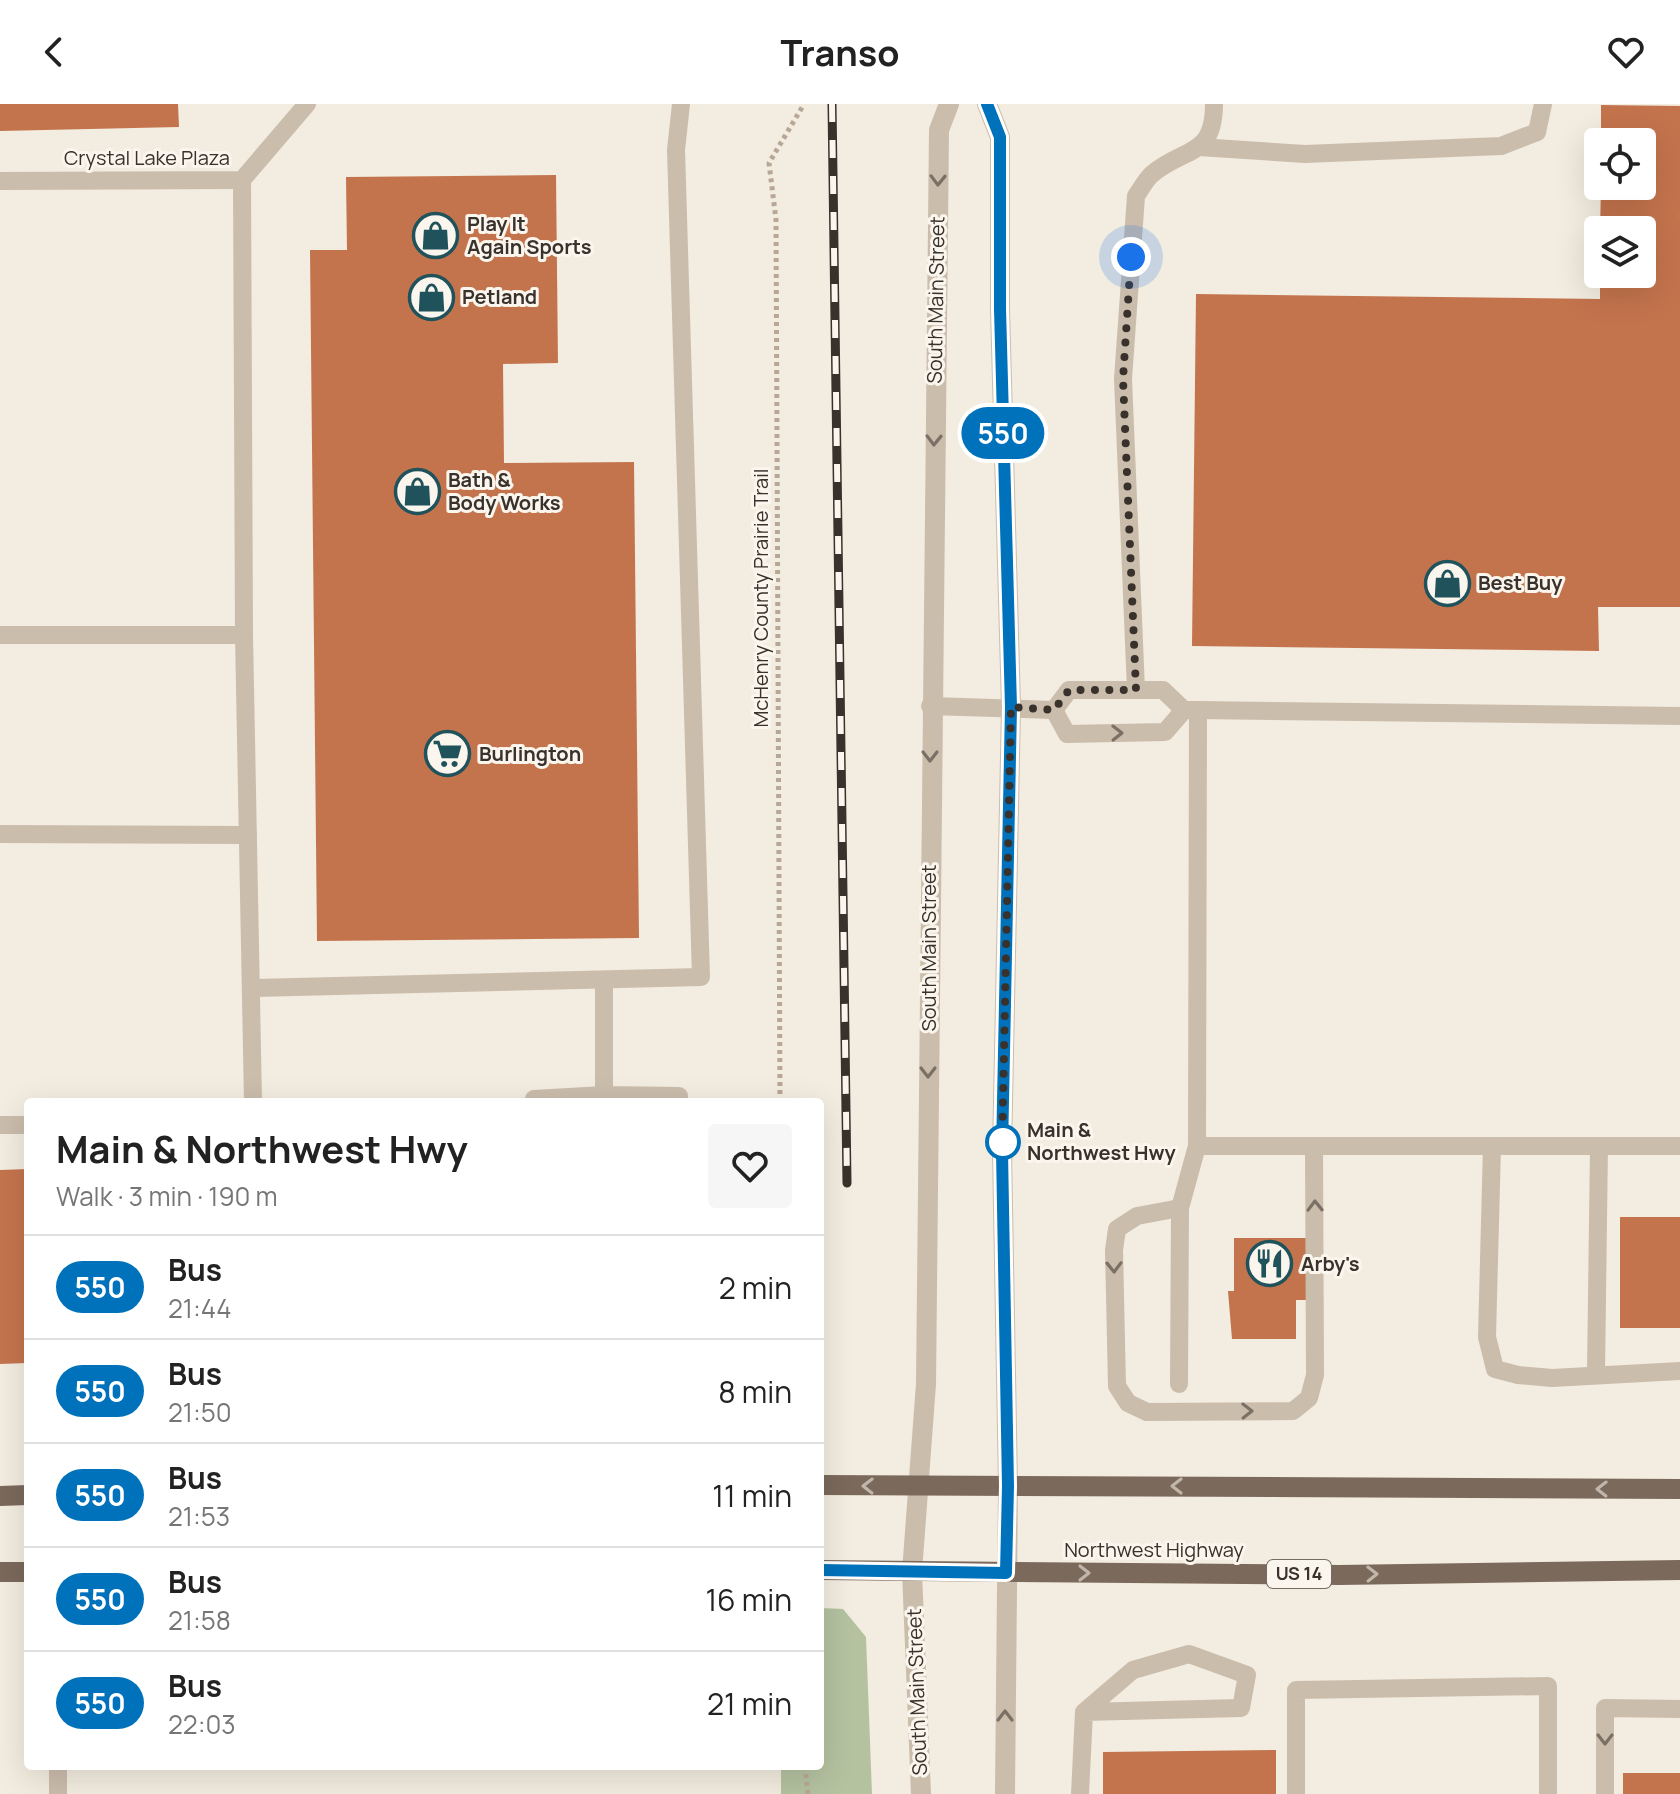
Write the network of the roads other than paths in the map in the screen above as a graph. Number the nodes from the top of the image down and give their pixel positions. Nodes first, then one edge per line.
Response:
1 (307, 104) edge
2 (681, 104) edge
3 (949, 104) edge
4 (987, 104) edge
5 (1214, 104) edge
6 (1543, 104) edge
7 (1199, 147) junction
8 (242, 180) junction
9 (0, 181) edge
10 (0, 635) edge
11 (244, 635) junction
12 (1136, 690) junction
13 (930, 706) junction
14 (1011, 707) junction
15 (1054, 710) junction
16 (1191, 710) junction
17 (1680, 716) edge
18 (0, 834) edge
19 (248, 835) junction
20 (604, 980) junction
21 (251, 988) junction
22 (604, 1095) junction
23 (253, 1098) edge
24 (552, 1098) edge
25 (679, 1098) edge
26 (0, 1125) edge
27 (24, 1125) edge
28 (1197, 1146) junction
29 (1314, 1146) junction
30 (1492, 1146) junction
31 (1599, 1146) junction
32 (1680, 1146) edge
33 (1180, 1208) junction
34 (1680, 1371) edge
35 (1596, 1373) junction
36 (1179, 1384) dead end
37 (824, 1485) edge
38 (916, 1486) junction
39 (1008, 1486) junction
40 (1680, 1489) edge
41 (24, 1495) edge
42 (0, 1496) edge
43 (824, 1570) edge
44 (1680, 1570) edge
45 (0, 1572) edge
46 (24, 1572) edge
47 (912, 1572) junction
48 (1006, 1573) junction
49 (1680, 1709) edge
50 (1084, 1712) junction
51 (58, 1770) edge
52 (58, 1794) edge
53 (921, 1794) edge
54 (1005, 1794) edge
55 (1080, 1794) edge
56 (1296, 1794) edge
57 (1548, 1794) edge
58 (1605, 1794) edge

1 - 8 lane, Crystal Lake Plaza
2 - 20 lane
3 -> 13 street, South Main Street
4 - 14 street
5 - 7 lane
6 - 7 lane
7 - 12 lane
8 - 9 lane, Crystal Lake Plaza
8 - 11 lane
10 - 11 lane
11 - 19 lane
12 - 15 lane
12 - 16 lane
13 - 14 lane
13 -> 38 street, South Main Street
14 - 15 lane
14 - 39 street
15 -> 16 lane
16 - 17 lane
16 - 28 lane
18 - 19 lane
19 - 21 lane
20 - 21 lane
20 - 22 lane
21 - 23 lane
22 - 24 lane
22 - 25 lane
26 - 27 lane
28 - 29 lane
28 - 33 lane
29 - 30 lane
33 -> 29 lane
30 - 31 lane
30 - 35 lane
31 - 32 lane
31 - 35 lane
33 - 36 lane
34 - 35 lane
38 -> 37 main road
38 - 39 main road
38 - 47 street, South Main Street
40 -> 39 main road
39 - 48 street
41 - 42 main road
43 - 47 main road, Northwest Highway / US 14
48 -> 44 main road, Northwest Highway / US 14
45 - 46 main road
47 - 48 main road, Northwest Highway / US 14
47 - 53 street, South Main Street
54 -> 48 street
49 -> 58 lane
50 - 50 lane
50 - 55 lane
51 - 52 lane
56 - 57 lane

